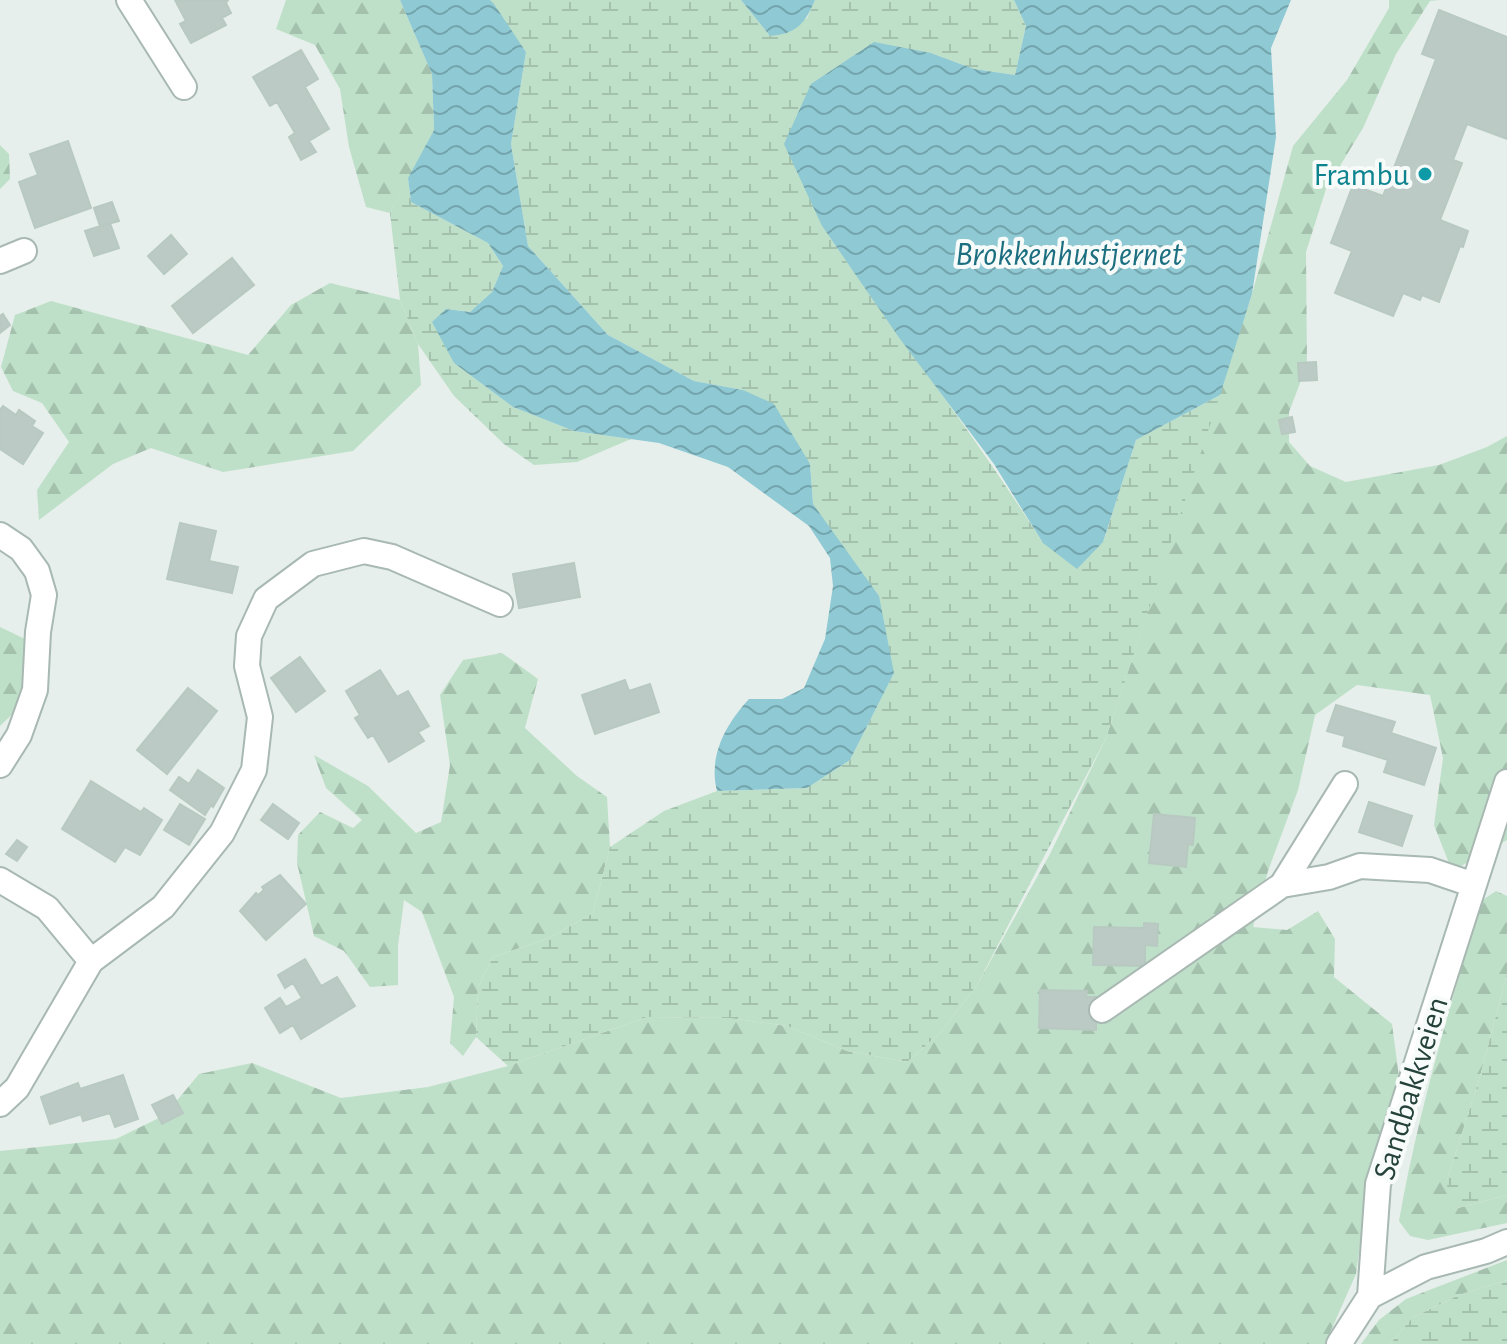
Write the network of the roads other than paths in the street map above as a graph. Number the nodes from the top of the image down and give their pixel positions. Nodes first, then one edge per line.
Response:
1 (129, 0) edge
2 (184, 87) dead end
3 (24, 251) dead end
4 (0, 261) edge
5 (0, 535) edge
6 (500, 604) dead end
7 (0, 765) edge
8 (1507, 782) edge
9 (1345, 784) dead end
10 (0, 880) edge
11 (1282, 885) junction
12 (1474, 885) junction
13 (91, 961) junction
14 (1102, 1010) dead end
15 (0, 1104) edge
16 (1507, 1242) edge
17 (1370, 1296) junction
18 (1339, 1344) edge

1 - 2 street
3 - 4 street
5 - 7 street
6 - 13 street
8 - 12 street, Sandbakkveien
9 - 11 street
10 - 13 street
11 - 12 street
11 - 14 street
12 - 17 street, Sandbakkveien
13 - 15 street
16 - 17 street, Sandbakkveien
17 - 18 street, Sandbakkveien

